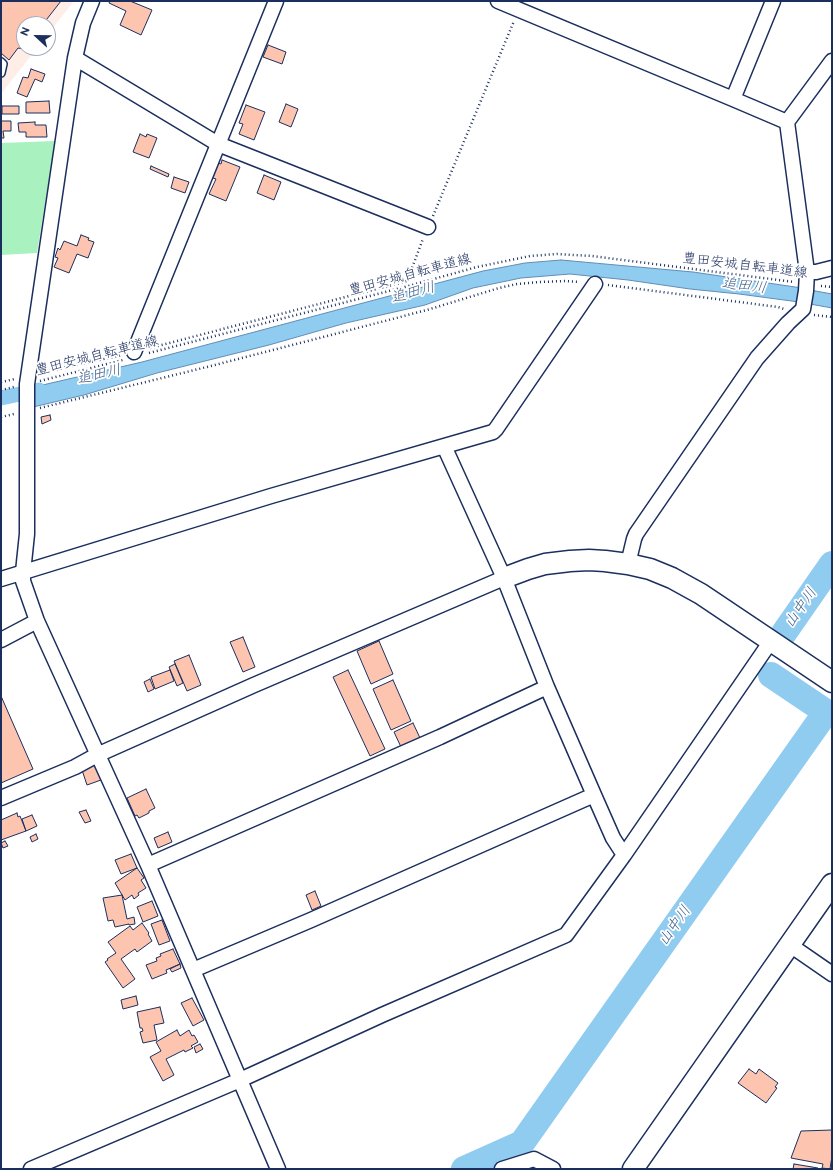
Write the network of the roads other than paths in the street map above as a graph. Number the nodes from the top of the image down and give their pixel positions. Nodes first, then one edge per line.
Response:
1 (92, 1) edge
2 (276, 1) edge
3 (498, 1) edge
4 (773, 1) edge
5 (520, 5) edge
6 (75, 58) junction
7 (832, 61) edge
8 (1, 62) edge
9 (1, 73) edge
10 (733, 99) junction
11 (787, 122) junction
12 (218, 144) junction
13 (428, 228) road end
14 (832, 268) edge
15 (807, 282) junction
16 (595, 284) road end
17 (136, 355) road end
18 (444, 446) junction
19 (628, 564) junction
20 (23, 572) junction
21 (504, 578) junction
22 (1, 579) edge
23 (37, 622) junction
24 (1, 640) edge
25 (771, 641) junction
26 (832, 682) edge
27 (547, 687) junction
28 (97, 755) junction
29 (594, 795) junction
30 (1, 798) edge
31 (624, 855) junction
32 (148, 865) junction
33 (832, 884) edge
34 (790, 945) junction
35 (193, 970) junction
36 (832, 974) edge
37 (240, 1080) junction
38 (31, 1169) edge
39 (278, 1169) edge
40 (502, 1169) edge
41 (553, 1169) edge
42 (633, 1169) edge

1 - 6 street
2 - 12 street
3 - 5 street
4 - 10 street
5 - 10 street
6 - 12 street
6 - 20 street
7 - 11 street
8 - 9 lane
10 - 11 street
11 - 15 street
12 - 13 street
12 - 17 street
14 - 15 street
15 - 19 street
16 - 18 street
18 - 20 street
18 - 21 street
19 - 21 street
19 - 25 street
20 - 22 street
20 - 23 street
21 - 27 street
21 - 28 street
23 - 24 street
23 - 28 street
25 - 26 street
25 - 31 street
27 - 29 street
27 - 32 street
28 - 30 street
28 - 32 street
29 - 31 street
29 - 35 street
31 - 37 street
32 - 35 street
33 - 34 street
34 - 36 street
34 - 42 street
35 - 37 street
37 - 38 street
37 - 39 street
40 - 41 street

